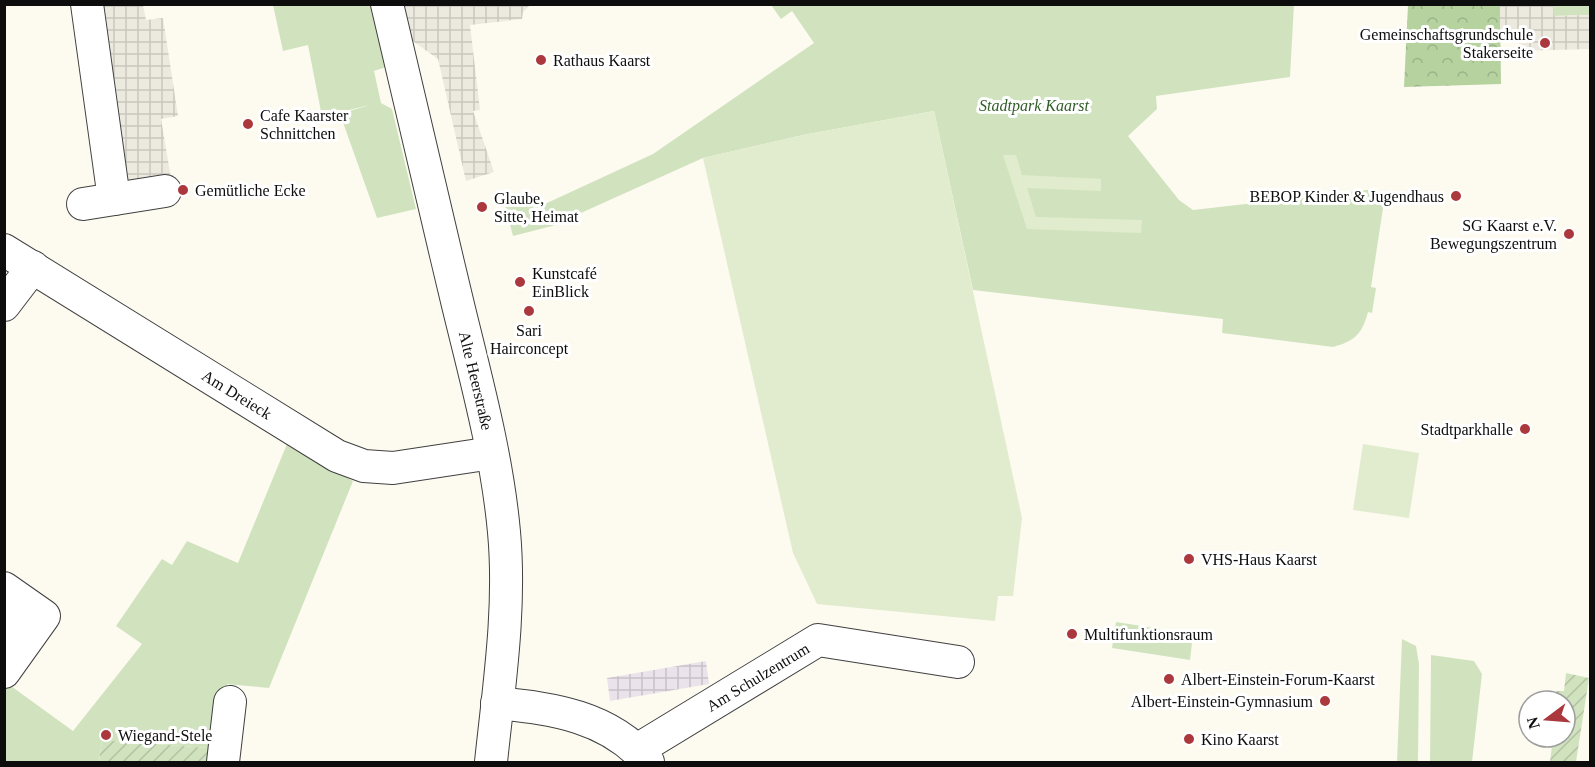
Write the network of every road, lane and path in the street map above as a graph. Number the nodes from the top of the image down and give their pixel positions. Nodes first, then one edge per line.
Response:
1 (87, 4) edge
2 (387, 4) edge
3 (165, 191) dead end
4 (114, 199) junction
5 (83, 204) dead end
6 (4, 250) edge
7 (33, 267) junction
8 (4, 305) edge
9 (492, 453) junction
10 (4, 588) edge
11 (15, 632) edge
12 (958, 662) dead end
13 (4, 672) edge
14 (230, 702) dead end
15 (497, 703) junction
16 (642, 756) edge
17 (223, 762) edge
18 (491, 762) edge

1 - 4 street
2 - 9 street, Alte Heerstraße
3 - 4 street
4 - 5 street
6 - 7 street, Am Dreieck
7 - 8 street
7 - 9 street, Am Dreieck
9 - 15 street, Alte Heerstraße
10 - 11 street
11 - 13 street
12 - 16 street, Am Schulzentrum
14 - 17 street
15 - 16 street
15 - 18 street, Alte Heerstraße

